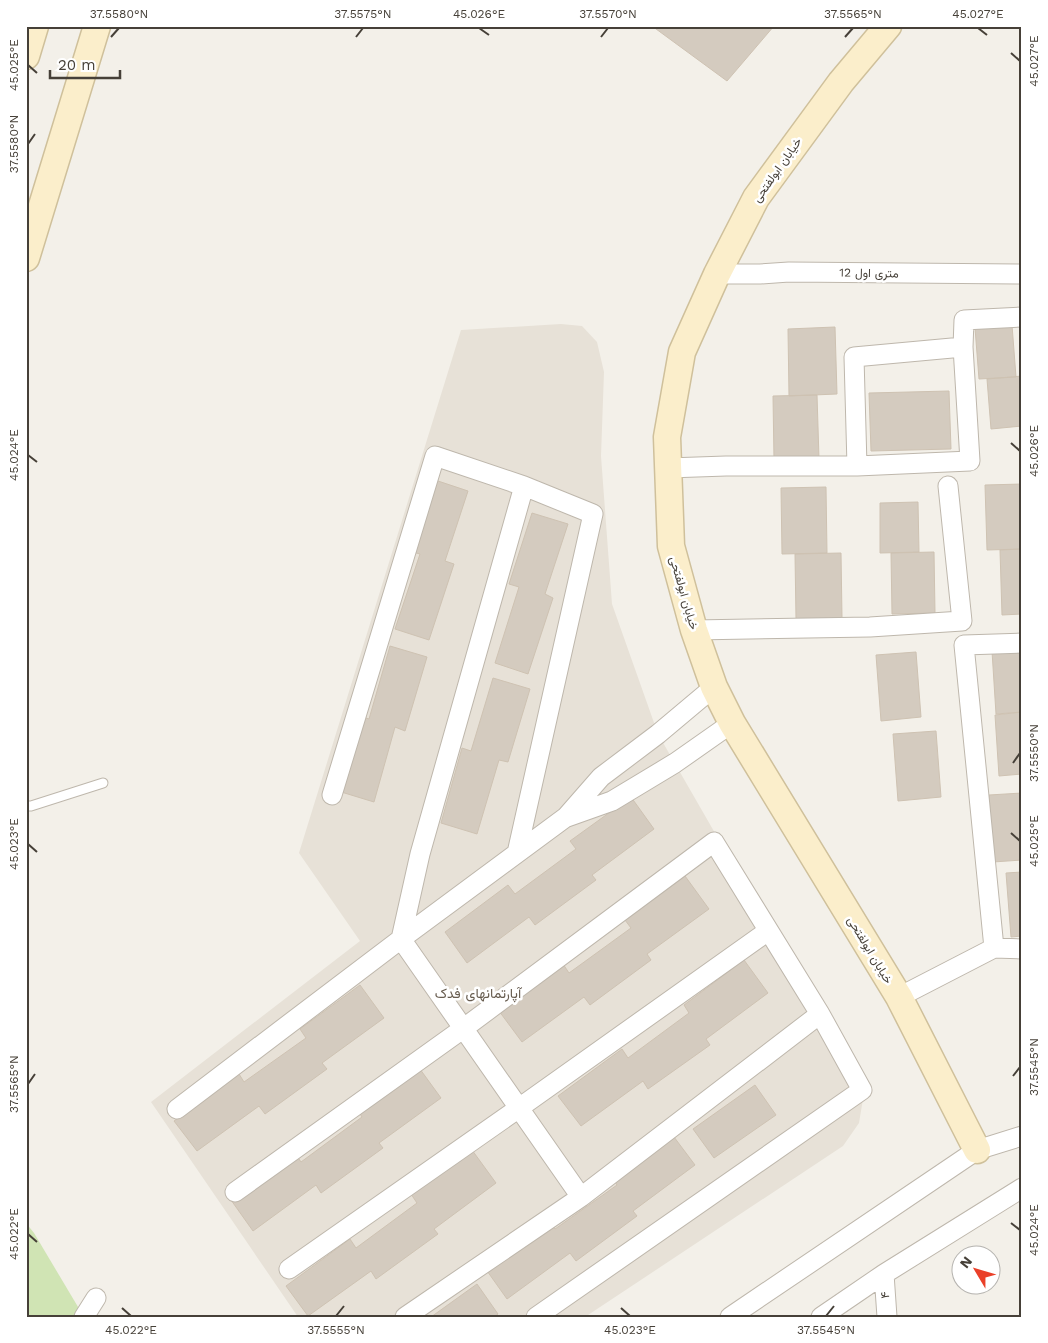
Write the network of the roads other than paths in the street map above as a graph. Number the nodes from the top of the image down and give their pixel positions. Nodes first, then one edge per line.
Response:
1 (36, 26) edge
2 (97, 26) edge
3 (888, 26) edge
4 (26, 56) edge
5 (26, 258) edge
6 (717, 274) junction
7 (1022, 274) edge
8 (1022, 317) edge
9 (963, 347) junction
10 (857, 466) junction
11 (668, 468) junction
12 (524, 486) junction
13 (948, 486) dead end
14 (694, 630) junction
15 (1022, 643) edge
16 (714, 687) junction
17 (732, 723) junction
18 (103, 783) dead end
19 (332, 795) dead end
20 (26, 806) edge
21 (566, 817) junction
22 (518, 853) junction
23 (768, 931) junction
24 (401, 939) junction
25 (994, 948) junction
26 (1022, 949) edge
27 (899, 997) junction
28 (820, 1014) junction
29 (464, 1028) junction
30 (519, 1108) junction
31 (176, 1109) dead end
32 (1022, 1136) edge
33 (977, 1150) junction
34 (1022, 1189) edge
35 (235, 1192) dead end
36 (581, 1197) junction
37 (289, 1269) dead end
38 (884, 1274) junction
39 (96, 1298) dead end
40 (84, 1317) edge
41 (405, 1317) edge
42 (536, 1317) edge
43 (730, 1317) edge
44 (821, 1317) edge
45 (887, 1317) edge

1 - 4 street
2 - 5 street
3 - 6 street, خیابان ابولفتحی
6 - 7 street, 12 متری اول
6 - 11 street, خیابان ابولفتحی
8 - 9 street
9 - 10 street
9 - 10 street
10 - 11 street
11 - 14 street, خیابان ابولفتحی
12 - 19 street
12 - 22 street
12 - 24 street
13 - 14 street
14 - 16 street, خیابان ابولفتحی
15 - 25 street
16 - 17 street, خیابان ابولفتحی
16 - 21 street
17 - 21 street
17 - 27 street, خیابان ابولفتحی
18 - 20 lane
21 - 22 street
22 - 24 street
23 - 28 street
23 - 29 street
23 - 30 street
24 - 29 street
24 - 31 street
25 - 26 street
25 - 27 street
27 - 33 street, خیابان ابولفتحی
28 - 36 street
28 - 42 street
29 - 30 street
29 - 35 street
30 - 36 street
30 - 37 street
32 - 33 street
33 - 43 street
34 - 38 street
36 - 41 street
38 - 44 street
38 - 45 street, ۴
39 - 40 street

